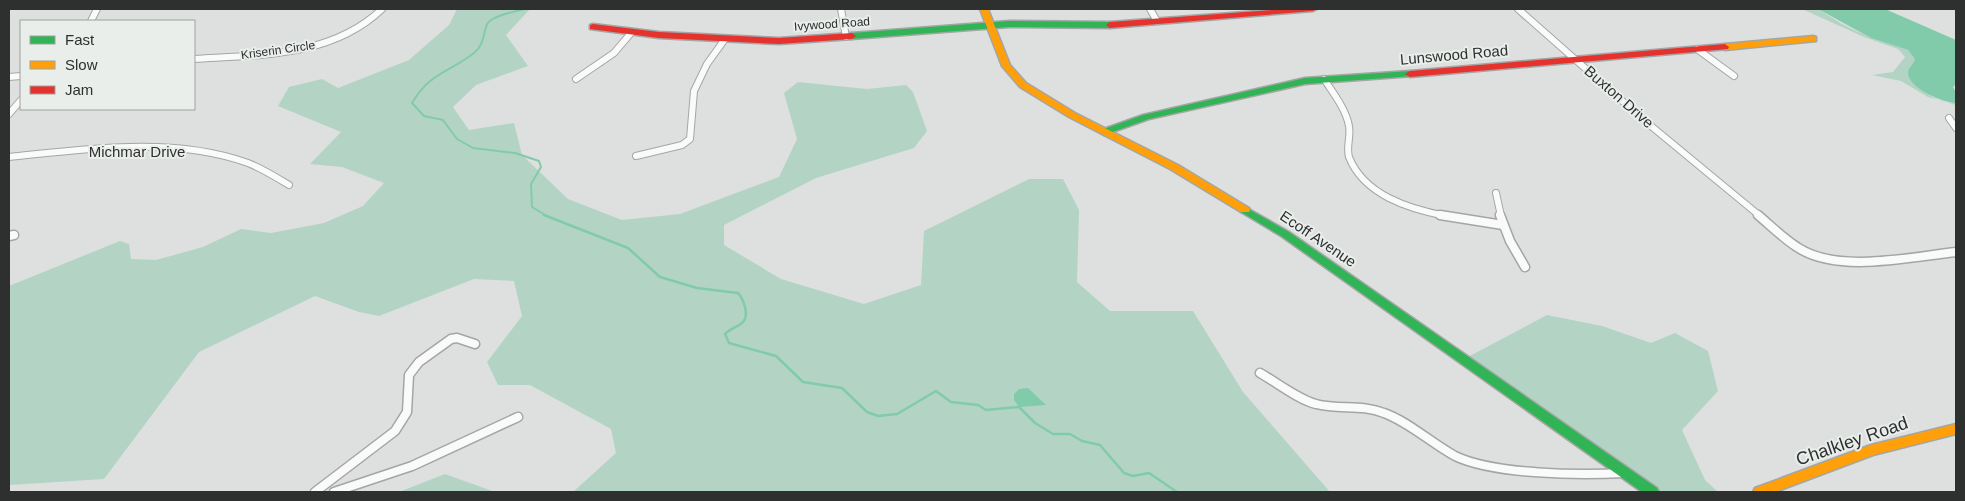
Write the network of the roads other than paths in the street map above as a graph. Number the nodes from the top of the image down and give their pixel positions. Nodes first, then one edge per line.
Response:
1 (382, 9) edge
2 (841, 9) edge
3 (984, 9) edge
4 (1150, 9) edge
5 (1312, 9) edge
6 (1518, 9) edge
7 (1157, 22) junction
8 (990, 25) junction
9 (593, 28) dead end
10 (631, 33) junction
11 (846, 37) junction
12 (725, 39) junction
13 (1813, 39) dead end
14 (1697, 49) junction
15 (195, 59) edge
16 (1577, 59) junction
17 (1734, 76) dead end
18 (576, 79) dead end
19 (1324, 79) junction
20 (20, 101) edge
21 (9, 114) edge
22 (1949, 118) dead end
23 (1956, 128) edge
24 (1104, 132) junction
25 (636, 156) dead end
26 (9, 157) edge
27 (289, 185) dead end
28 (1496, 193) dead end
29 (1503, 225) junction
30 (1954, 254) edge
31 (1525, 267) dead end
32 (475, 344) dead end
33 (1260, 373) dead end
34 (518, 417) dead end
35 (1956, 429) edge
36 (1624, 473) junction
37 (316, 492) edge
38 (334, 492) edge
39 (1652, 492) edge
40 (1760, 492) edge

1 - 15 street, Kriserin Circle
2 - 11 street
3 - 8 street, Ecoff Avenue
4 - 7 street
5 - 7 street, Ivywood Road
6 - 16 street, Buxton Drive
7 - 8 street, Ivywood Road
8 - 11 street, Ivywood Road
8 - 24 street, Ecoff Avenue
9 - 10 street, Ivywood Road
10 - 12 street, Ivywood Road
10 - 18 street
11 - 12 street, Ivywood Road
12 - 25 street
13 - 14 street, Lunswood Road
14 - 16 street, Lunswood Road
14 - 17 street
16 - 19 street, Lunswood Road
16 - 30 street, Buxton Drive
19 - 24 street, Lunswood Road
19 - 29 street
20 - 21 street
22 - 23 street
24 - 36 street, Ecoff Avenue
26 - 27 street, Michmar Drive
28 - 29 street
29 - 31 street
32 - 37 street
33 - 36 street
34 - 38 street
35 - 40 street, Chalkley Road
36 - 39 street, Ecoff Avenue

